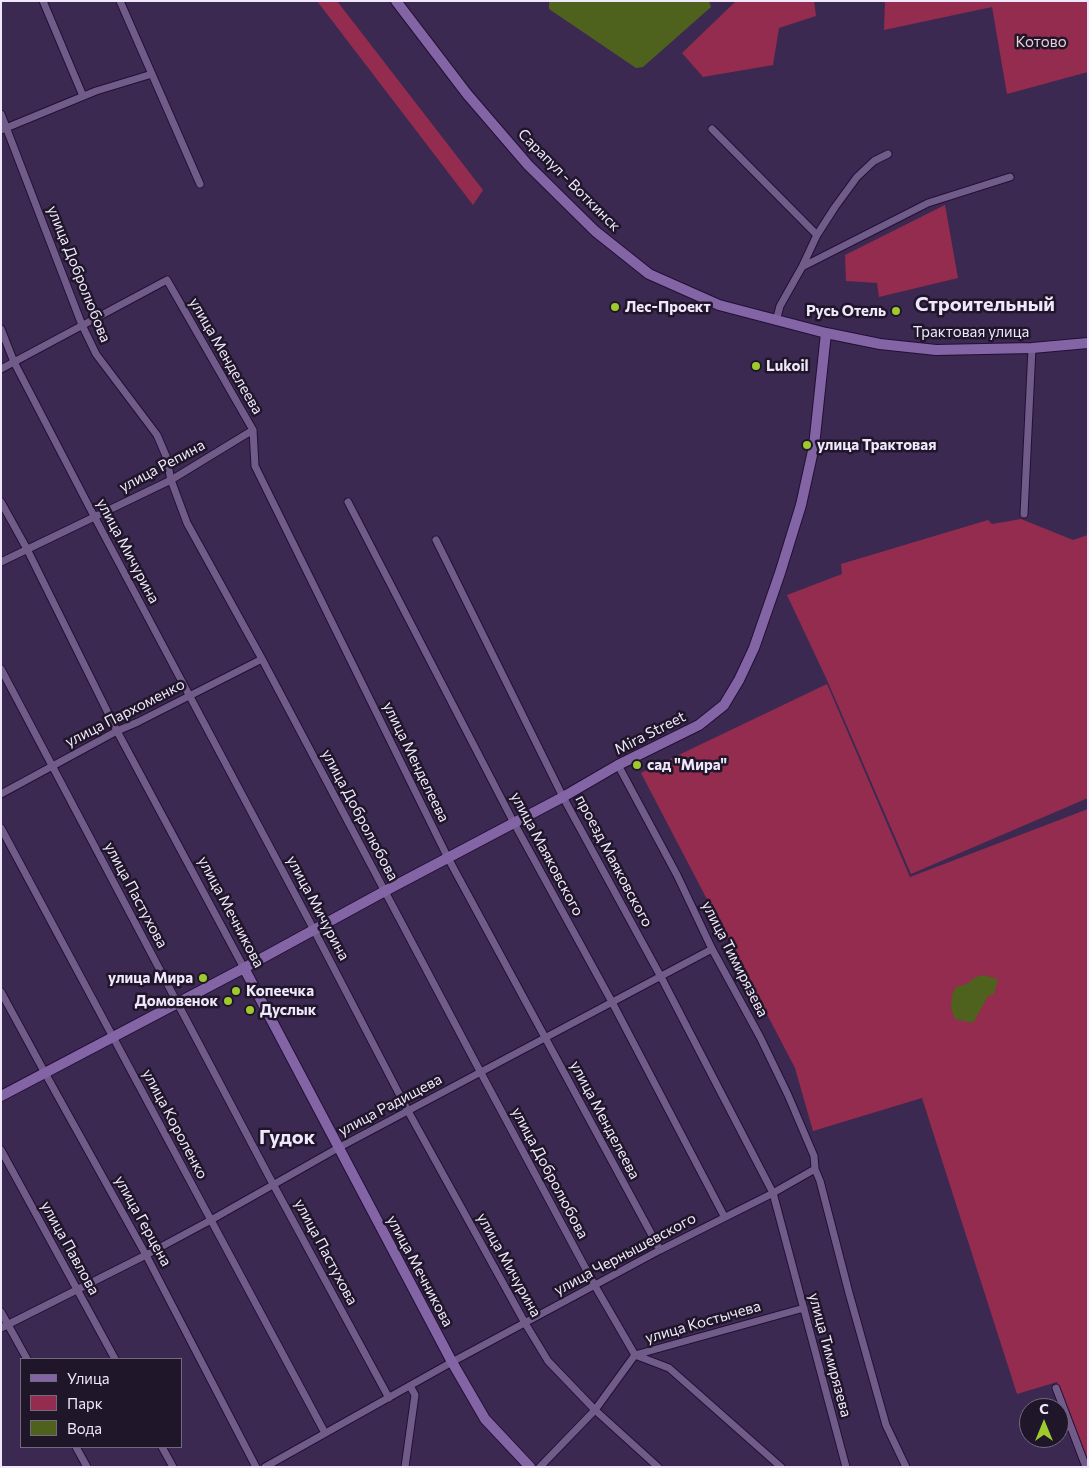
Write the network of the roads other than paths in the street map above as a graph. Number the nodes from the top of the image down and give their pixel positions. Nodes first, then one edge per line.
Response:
1 (43, 1) edge
2 (120, 1) edge
3 (396, 1) edge
4 (152, 74) junction
5 (83, 96) junction
6 (1, 114) edge
7 (4, 129) edge
8 (712, 129) dead end
9 (888, 154) dead end
10 (1010, 177) dead end
11 (200, 184) dead end
12 (817, 235) junction
13 (802, 267) junction
14 (776, 321) junction
15 (82, 325) junction
16 (1, 329) edge
17 (826, 333) junction
18 (1088, 343) edge
19 (1032, 348) junction
20 (14, 362) junction
21 (1, 369) edge
22 (253, 430) junction
23 (171, 480) junction
24 (1, 502) edge
25 (348, 502) dead end
26 (1024, 514) dead end
27 (94, 516) junction
28 (436, 540) dead end
29 (27, 549) junction
30 (1, 562) edge
31 (262, 659) junction
32 (1, 669) edge
33 (189, 696) junction
34 (117, 731) junction
35 (618, 765) junction
36 (53, 766) junction
37 (1, 794) edge
38 (563, 797) junction
39 (514, 822) junction
40 (1, 828) edge
41 (448, 858) junction
42 (384, 891) junction
43 (314, 930) junction
44 (712, 949) junction
45 (244, 968) junction
46 (660, 977) junction
47 (1, 992) edge
48 (612, 1002) junction
49 (177, 1003) junction
50 (113, 1038) junction
51 (545, 1038) junction
52 (45, 1073) junction
53 (480, 1073) junction
54 (1, 1096) edge
55 (408, 1110) junction
56 (338, 1148) junction
57 (1, 1150) edge
58 (815, 1169) junction
59 (273, 1184) junction
60 (773, 1193) junction
61 (724, 1216) junction
62 (211, 1220) junction
63 (660, 1250) junction
64 (146, 1255) junction
65 (595, 1286) junction
66 (77, 1290) junction
67 (804, 1308) junction
68 (1, 1312) edge
69 (525, 1323) junction
70 (5, 1326) edge
71 (635, 1355) junction
72 (26, 1358) edge
73 (114, 1358) edge
74 (452, 1362) junction
75 (410, 1386) junction
76 (1056, 1388) dead end
77 (389, 1398) junction
78 (595, 1410) junction
79 (325, 1433) junction
80 (77, 1448) edge
81 (163, 1448) edge
82 (87, 1467) edge
83 (173, 1467) edge
84 (256, 1467) edge
85 (265, 1467) edge
86 (405, 1467) edge
87 (530, 1467) edge
88 (540, 1467) edge
89 (658, 1467) edge
90 (781, 1467) edge
91 (846, 1467) edge
92 (906, 1467) edge
93 (1086, 1467) edge

1 - 5 street
2 - 4 street
3 - 14 main road, Сарапул - Воткинск
4 - 5 street
4 - 11 street
5 - 7 street
6 - 7 street, улица Добролюбова
7 - 15 street, улица Добролюбова
8 - 12 street
9 - 12 street
10 - 13 street
12 - 13 street
13 - 14 street
14 - 17 main road, Сарапул - Воткинск
15 - 20 street
15 - 22 street, улица Менделеева
15 - 23 street, улица Добролюбова
16 - 20 street, улица Мичурина
17 - 19 main road, Трактовая улица
17 - 35 main road, Mira Street
18 - 19 main road, Трактовая улица
19 - 26 street
20 - 21 street
20 - 27 street, улица Мичурина
22 - 23 street, улица Репина
22 - 41 street, улица Менделеева
23 - 27 street, улица Репина
23 - 31 street, улица Добролюбова
24 - 29 street, улица Мечникова
25 - 39 street, улица Маяковского
27 - 29 street, улица Репина
27 - 33 street, улица Мичурина
28 - 38 street, проезд Маяковского
29 - 30 street, улица Репина
29 - 34 street, улица Мечникова
31 - 33 street, улица Пархоменко
31 - 42 street, улица Добролюбова
32 - 36 street, улица Пастухова
33 - 34 street, улица Пархоменко
33 - 43 street, улица Мичурина
34 - 36 street, улица Пархоменко
34 - 45 street, улица Мечникова
35 - 38 main road, Mira Street
35 - 44 street, улица Тимирязева
36 - 37 street, улица Пархоменко
36 - 49 street, улица Пастухова
38 - 39 main road, Mira Street
38 - 46 street, проезд Маяковского
39 - 41 main road, Mira Street
39 - 48 street, улица Маяковского
40 - 50 street, улица Короленко
41 - 42 main road, Mira Street
41 - 51 street, улица Менделеева
42 - 43 main road, Mira Street
42 - 53 street, улица Добролюбова
43 - 45 main road, Mira Street
43 - 55 street, улица Мичурина
44 - 46 street, улица Радищева
44 - 58 street, улица Тимирязева
45 - 49 main road
45 - 56 main road, улица Мечникова
46 - 48 street, улица Радищева
46 - 60 street, проезд Маяковского
47 - 52 street, улица Герцена
48 - 51 street, улица Радищева
48 - 61 street, улица Маяковского
49 - 50 main road
49 - 59 street, улица Пастухова
50 - 52 main road
50 - 62 street, улица Короленко
51 - 53 street, улица Радищева
51 - 63 street, улица Менделеева
52 - 54 main road
52 - 64 street, улица Герцена
53 - 55 street, улица Радищева
53 - 65 street, улица Добролюбова
55 - 56 street, улица Радищева
55 - 69 street, улица Мичурина
56 - 59 street, улица Радищева
56 - 74 main road, улица Мечникова
57 - 66 street, улица Павлова
58 - 60 street, улица Чернышевского
58 - 92 street, улица Тимирязева
59 - 62 street, улица Радищева
59 - 77 street, улица Пастухова
60 - 61 street, улица Чернышевского
60 - 67 street, улица Тимирязева
61 - 63 street, улица Чернышевского
62 - 64 street, улица Радищева
62 - 79 street, улица Короленко
63 - 65 street, улица Чернышевского
64 - 66 street, улица Радищева
64 - 84 street, улица Герцена
65 - 69 street, улица Чернышевского
65 - 71 street, улица Добролюбова
66 - 70 street, улица Радищева
66 - 73 street, улица Павлова
67 - 71 street, улица Костычева
67 - 91 street, улица Тимирязева
68 - 70 street
69 - 74 street, улица Чернышевского
69 - 78 street, улица Мичурина
70 - 72 street
71 - 78 street, улица Костычева
71 - 90 street
74 - 75 street, улица Чернышевского
74 - 87 main road, улица Мечникова
75 - 77 street, улица Чернышевского
75 - 86 street
76 - 93 street
77 - 79 street, улица Чернышевского
78 - 88 street, улица Костычева
78 - 89 street, улица Мичурина
79 - 85 street, улица Чернышевского
80 - 82 street
81 - 83 street

